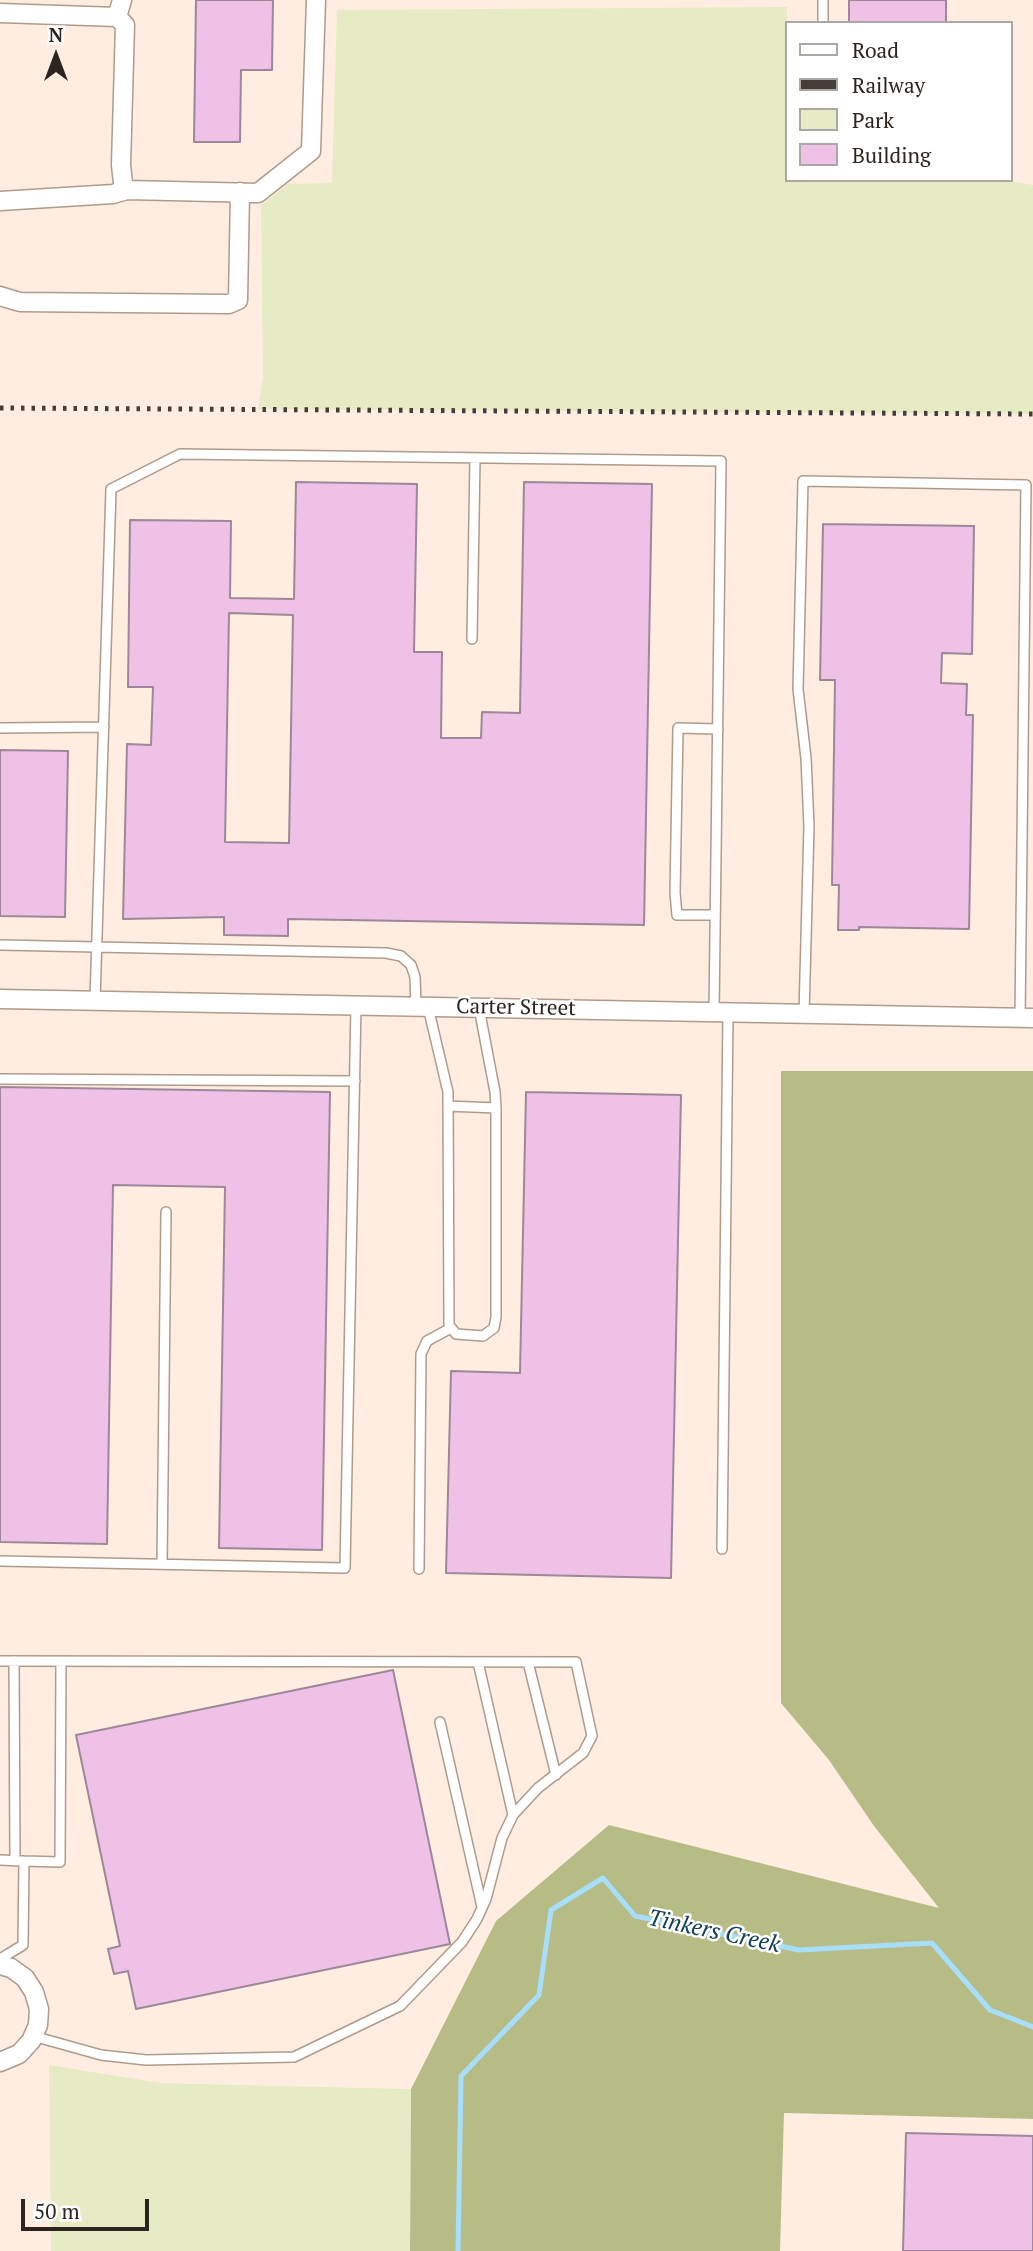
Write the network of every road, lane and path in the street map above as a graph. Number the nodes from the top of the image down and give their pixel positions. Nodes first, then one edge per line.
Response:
1 (316, 0) edge
2 (824, 0) edge
3 (119, 9) edge
4 (0, 13) edge
5 (824, 21) edge
6 (127, 190) junction
7 (240, 192) junction
8 (0, 201) edge
9 (0, 296) edge
10 (475, 458) junction
11 (472, 639) dead end
12 (104, 727) junction
13 (0, 728) edge
14 (718, 729) junction
15 (715, 915) junction
16 (0, 945) edge
17 (97, 947) junction
18 (0, 999) edge
19 (95, 1000) junction
20 (356, 1005) junction
21 (422, 1007) junction
22 (479, 1008) junction
23 (721, 1012) junction
24 (804, 1014) junction
25 (1026, 1018) edge
26 (0, 1079) edge
27 (355, 1082) junction
28 (448, 1106) junction
29 (496, 1108) junction
30 (166, 1212) dead end
31 (451, 1328) junction
32 (722, 1549) dead end
33 (0, 1561) edge
34 (162, 1564) junction
35 (419, 1569) dead end
36 (0, 1661) edge
37 (14, 1661) junction
38 (61, 1662) junction
39 (478, 1662) junction
40 (528, 1662) junction
41 (440, 1722) dead end
42 (556, 1774) junction
43 (513, 1815) junction
44 (0, 1860) edge
45 (19, 1861) junction
46 (482, 1908) junction
47 (0, 1959) edge
48 (0, 1965) edge
49 (33, 2036) junction
50 (0, 2062) edge

1 - 7 street
2 - 5 lane
3 - 4 street
3 - 6 street
6 - 7 street
6 - 8 street
7 - 9 street
10 - 11 lane
10 - 12 lane
10 - 14 lane
12 - 13 lane
12 - 17 lane
14 - 15 lane
14 - 15 lane
15 - 23 lane
16 - 17 lane
17 - 19 lane
17 - 21 lane
18 - 19 street, Carter Street
19 - 20 street, Carter Street
20 - 21 street, Carter Street
20 - 27 lane
21 - 22 street, Carter Street
21 - 28 lane
22 - 23 street, Carter Street
22 - 29 lane
23 - 24 street, Carter Street
23 - 32 lane
24 - 25 street, Carter Street
24 - 25 lane
26 - 27 lane
27 - 34 lane
28 - 29 lane
28 - 31 lane
29 - 31 lane
30 - 34 lane
31 - 35 lane
33 - 34 lane
36 - 37 lane
37 - 38 lane
37 - 45 lane
38 - 39 lane
38 - 45 lane
39 - 40 lane
39 - 43 lane
40 - 42 lane
40 - 42 lane
41 - 46 lane
42 - 43 lane
43 - 46 lane
44 - 45 lane
45 - 47 lane
46 - 49 lane
48 - 49 street
49 - 50 street

